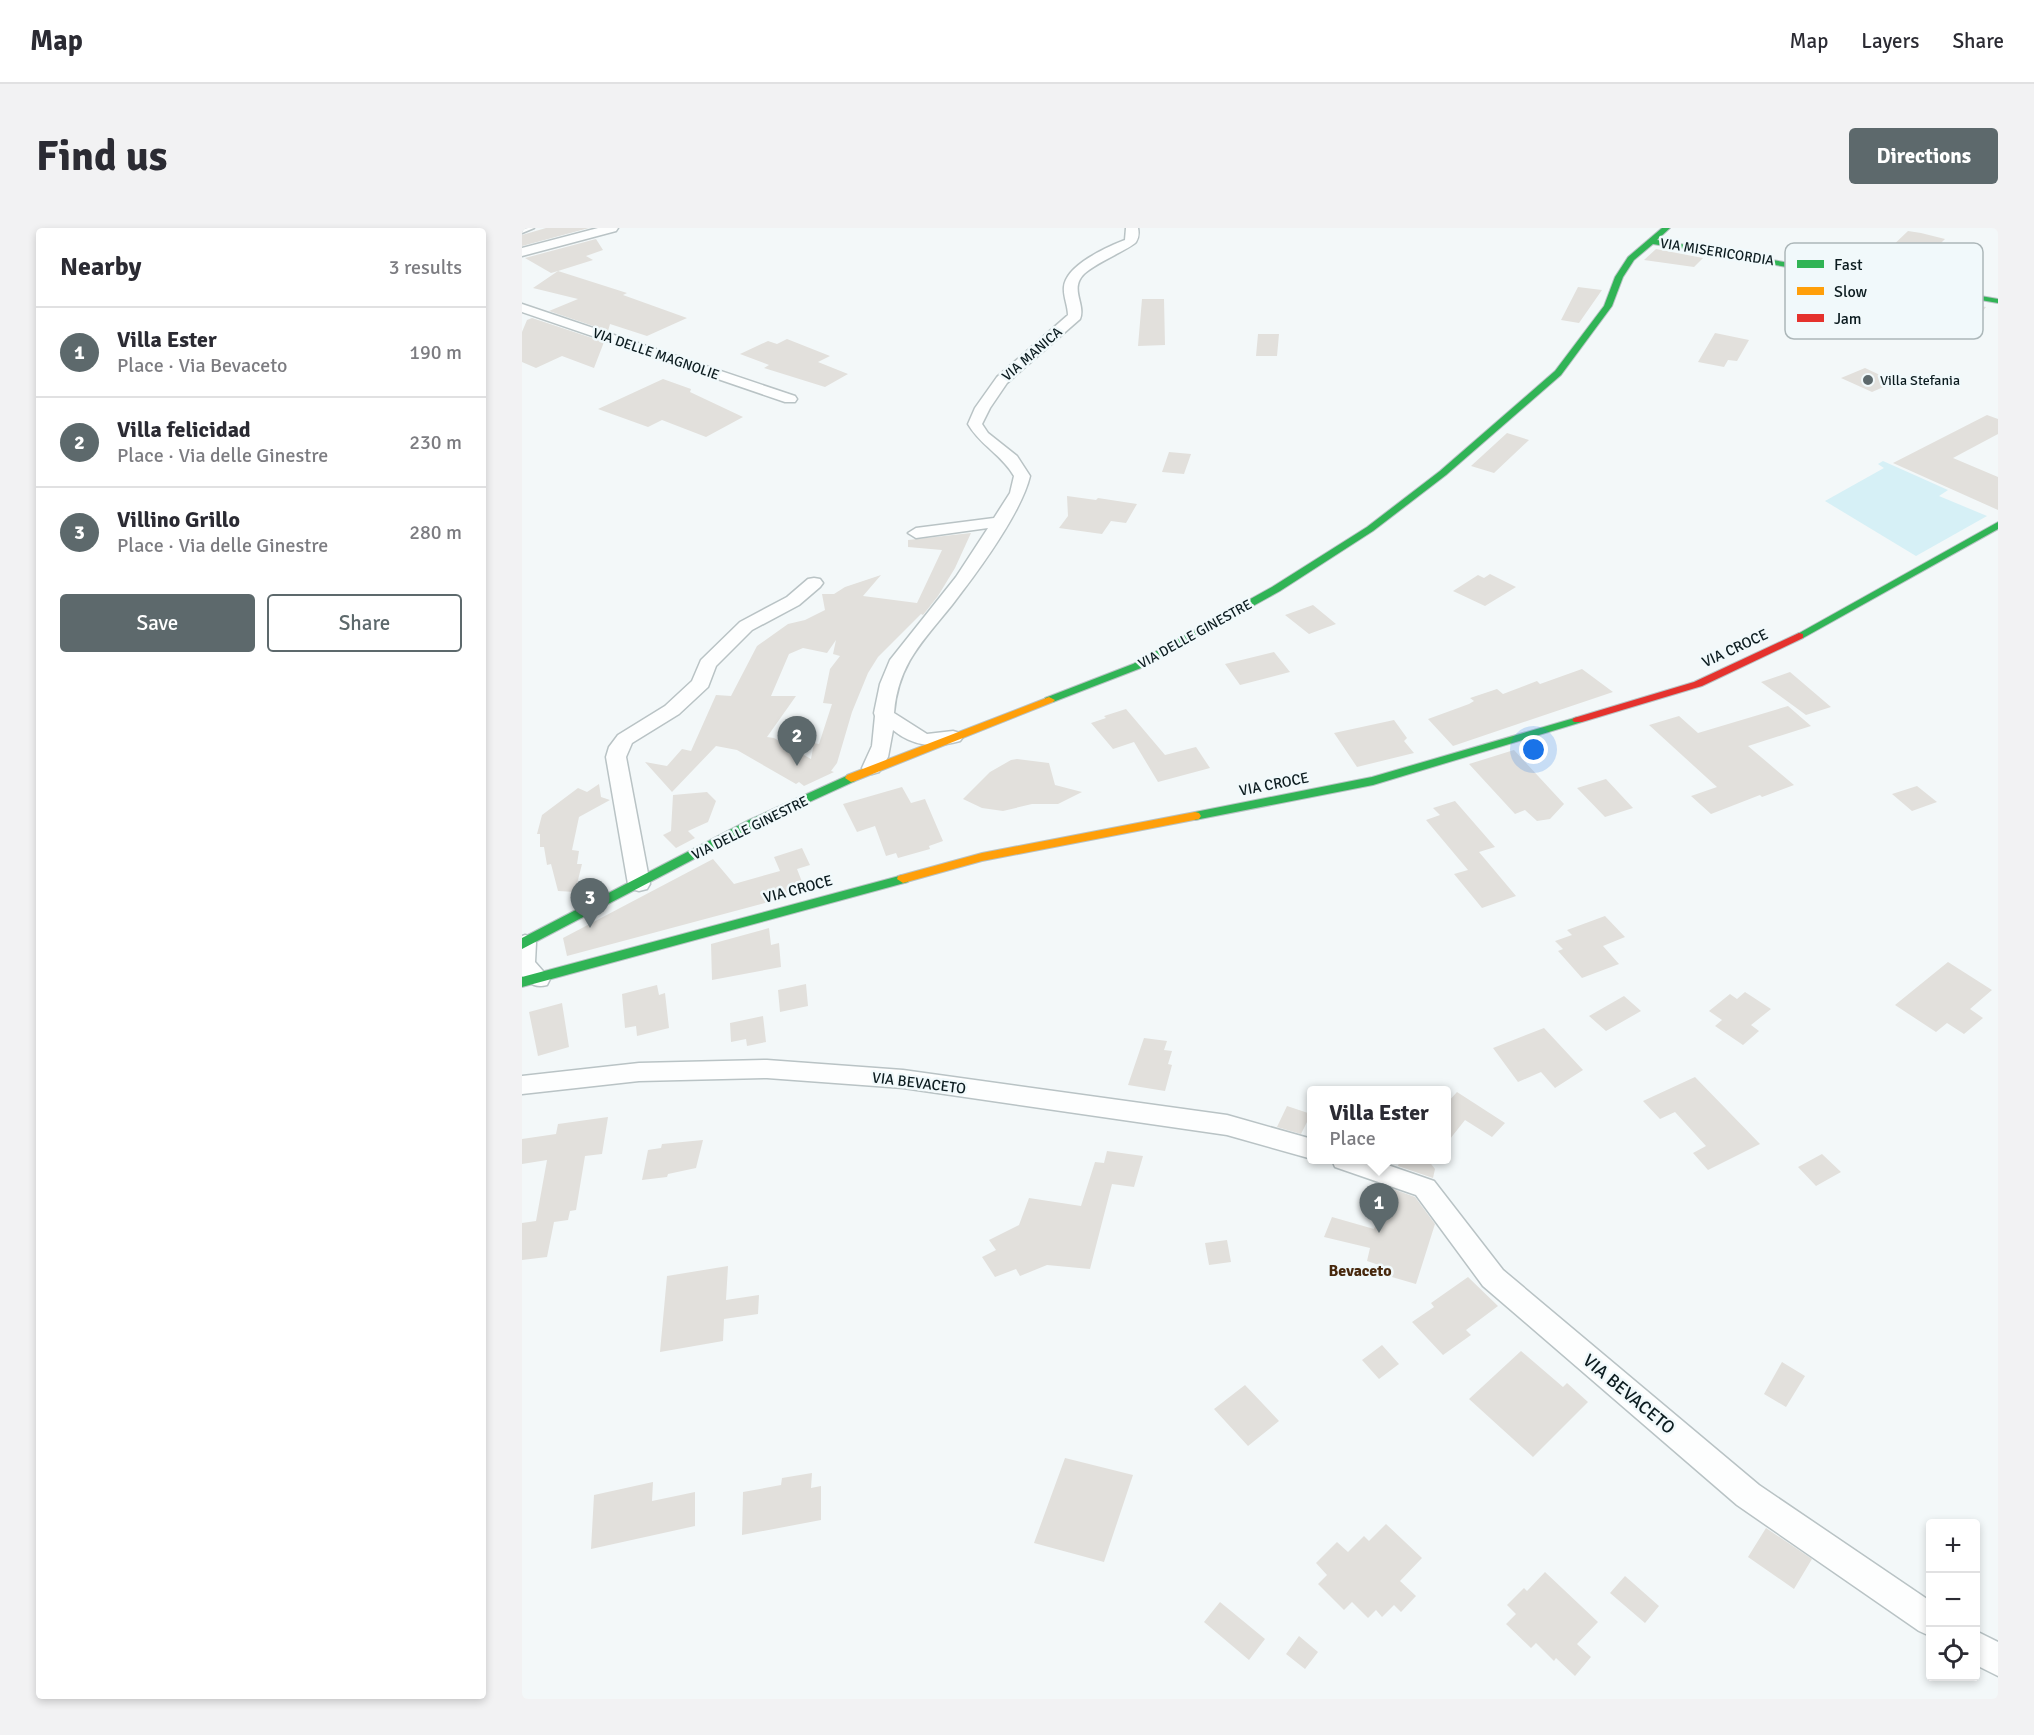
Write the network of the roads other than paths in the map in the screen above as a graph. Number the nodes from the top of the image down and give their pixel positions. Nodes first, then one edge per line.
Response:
1 (528, 228) edge
2 (612, 228) edge
3 (1132, 228) edge
4 (1666, 228) edge
5 (522, 229) edge
6 (1649, 241) junction
7 (522, 252) edge
8 (1785, 264) edge
9 (1983, 298) edge
10 (1998, 301) edge
11 (522, 308) edge
12 (790, 399) dead end
13 (999, 522) junction
14 (1998, 525) edge
15 (916, 533) dead end
16 (814, 583) dead end
17 (883, 713) junction
18 (957, 737) junction
19 (872, 768) junction
20 (639, 884) junction
21 (524, 944) edge
22 (531, 980) edge
23 (522, 1085) edge
24 (1307, 1148) edge
25 (1356, 1164) edge
26 (1926, 1617) edge
27 (1980, 1649) edge
28 (1998, 1660) edge

1 - 5 street
2 - 7 street
3 - 13 street, VIA MANICA
4 - 6 street, VIA DELLE GINESTRE
6 - 8 street, VIA MISERICORDIA
6 - 18 street, VIA DELLE GINESTRE
9 - 10 street, VIA MISERICORDIA
11 - 12 street, VIA DELLE MAGNOLIE
13 - 15 street
13 - 17 street, VIA MANICA
14 - 22 street, VIA CROCE
16 - 20 street
17 - 18 street
17 - 19 street, VIA MANICA
18 - 19 street, VIA DELLE GINESTRE
19 - 20 street, VIA DELLE GINESTRE
20 - 21 street, VIA DELLE GINESTRE
21 - 22 street
23 - 24 street, VIA BEVACETO
25 - 26 street, VIA BEVACETO
27 - 28 street

